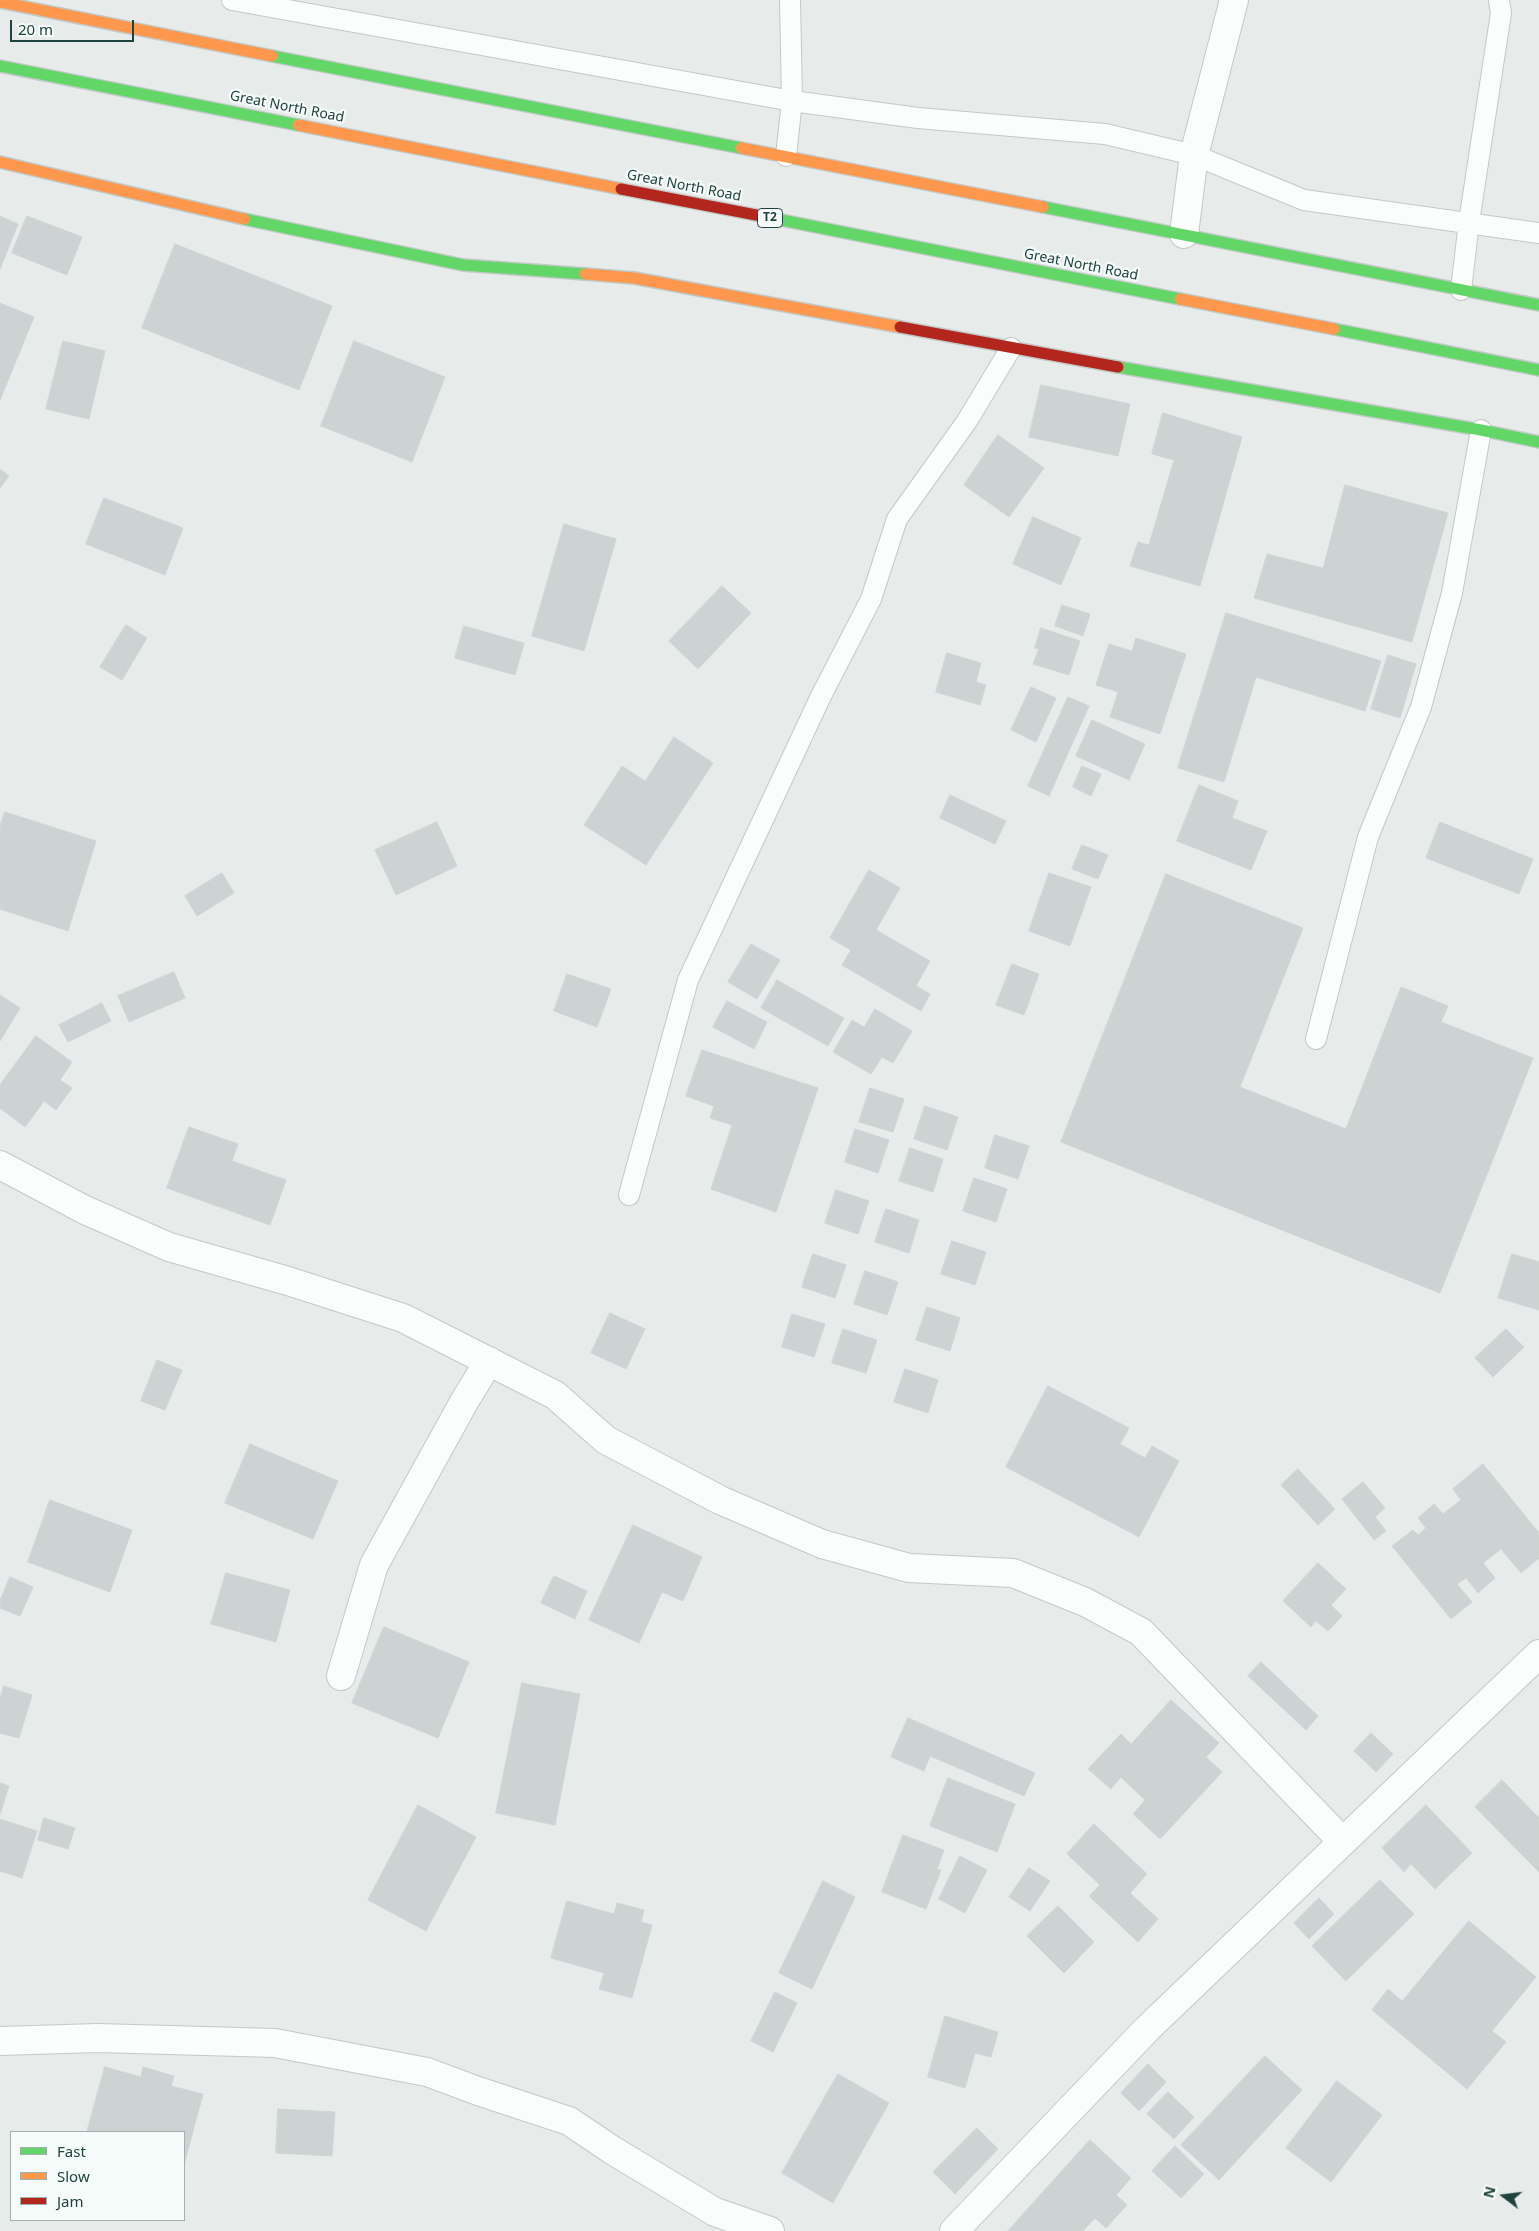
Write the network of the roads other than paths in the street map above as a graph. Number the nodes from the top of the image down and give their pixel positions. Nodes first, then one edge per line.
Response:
1 (232, 0) edge
2 (790, 0) edge
3 (1234, 0) edge
4 (1499, 0) edge
5 (0, 2) edge
6 (0, 66) edge
7 (792, 101) junction
8 (1194, 155) junction
9 (786, 156) junction
10 (0, 162) edge
11 (1469, 222) junction
12 (1539, 233) edge
13 (1184, 234) junction
14 (1460, 290) junction
15 (1539, 306) edge
16 (1011, 348) junction
17 (1539, 370) edge
18 (1481, 430) junction
19 (1539, 442) edge
20 (1316, 1039) dead end
21 (0, 1165) edge
22 (629, 1196) dead end
23 (489, 1361) junction
24 (1539, 1654) edge
25 (341, 1676) dead end
26 (1342, 1841) junction
27 (0, 2041) edge
28 (770, 2231) edge
29 (954, 2231) edge

1 - 7 lane
2 - 7 lane
3 - 8 street
4 - 11 lane
5 - 9 main road
6 - 17 main road, Great North Road / T2
7 - 8 lane
7 - 9 lane
8 - 11 lane
8 - 13 street
9 - 13 main road
10 - 16 main road
11 - 12 lane
11 - 14 lane
13 - 14 main road
14 - 15 main road
16 - 18 main road
16 - 22 lane
18 - 19 main road
18 - 20 lane
21 - 23 street
23 - 25 street
23 - 26 street
24 - 26 street
26 - 29 street
27 - 28 street

